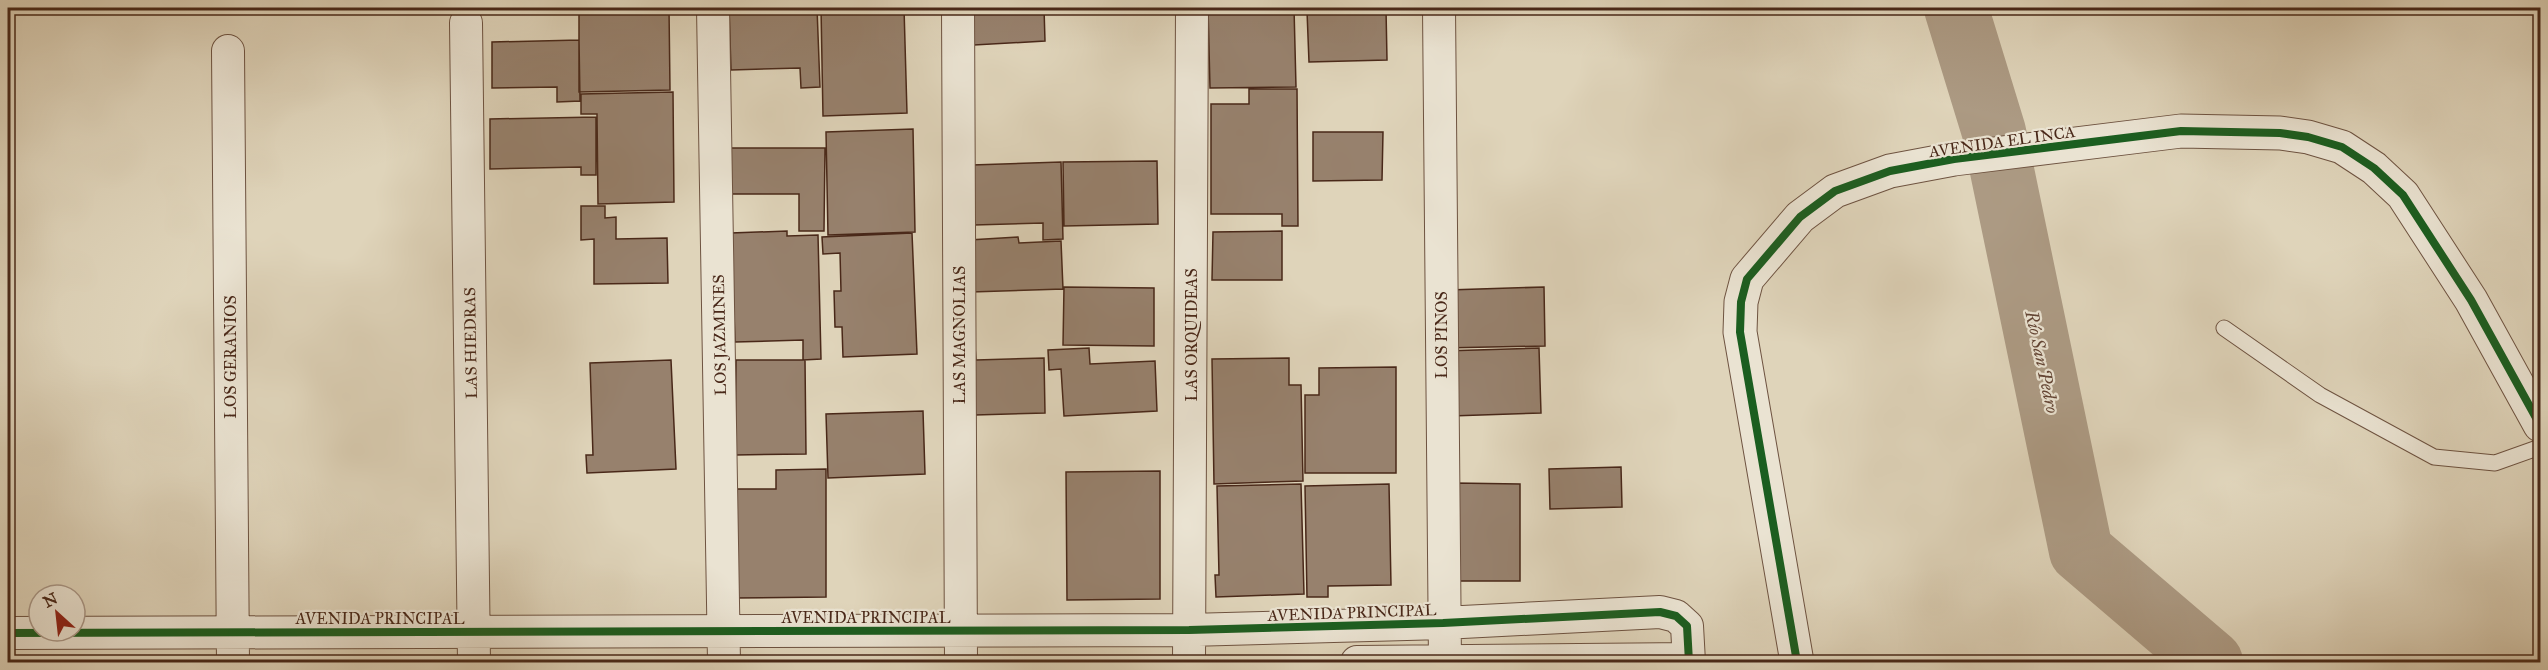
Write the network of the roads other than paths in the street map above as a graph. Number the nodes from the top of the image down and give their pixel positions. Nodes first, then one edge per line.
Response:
1 (713, 8) edge
2 (958, 8) edge
3 (1192, 8) edge
4 (1439, 8) edge
5 (466, 23) dead end
6 (228, 51) dead end
7 (2224, 328) dead end
8 (2541, 425) edge
9 (2541, 447) edge
10 (1443, 623) junction
11 (960, 630) junction
12 (1189, 630) junction
13 (724, 631) junction
14 (474, 632) junction
15 (8, 633) edge
16 (233, 647) edge
17 (1689, 661) edge
18 (1445, 662) edge
19 (474, 663) edge
20 (724, 663) edge
21 (961, 663) edge
22 (1189, 663) edge
23 (1358, 663) edge
24 (1797, 663) edge

1 - 13 street, LOS JAZMINES
2 - 11 street, LAS MAGNOLIAS
3 - 12 street, LAS ORQUIDEAS
4 - 10 street, LOS PINOS
5 - 14 street, LAS HIEDRAS
6 - 16 street, LOS GERANIOS
7 - 9 lane
8 - 24 street, AVENIDA EL INCA
10 - 12 street, AVENIDA PRINCIPAL
10 - 17 street, AVENIDA PRINCIPAL
10 - 18 street, LOS PINOS
11 - 12 street, AVENIDA PRINCIPAL
11 - 13 street, AVENIDA PRINCIPAL
11 - 21 street, LAS MAGNOLIAS
12 - 22 street, LAS ORQUIDEAS
13 - 14 street, AVENIDA PRINCIPAL
13 - 20 street, LOS JAZMINES
14 - 16 street, AVENIDA PRINCIPAL
14 - 19 street, LAS HIEDRAS
15 - 16 street, AVENIDA PRINCIPAL
17 - 18 street, AVENIDA PRINCIPAL
18 - 23 street, AVENIDA PRINCIPAL

